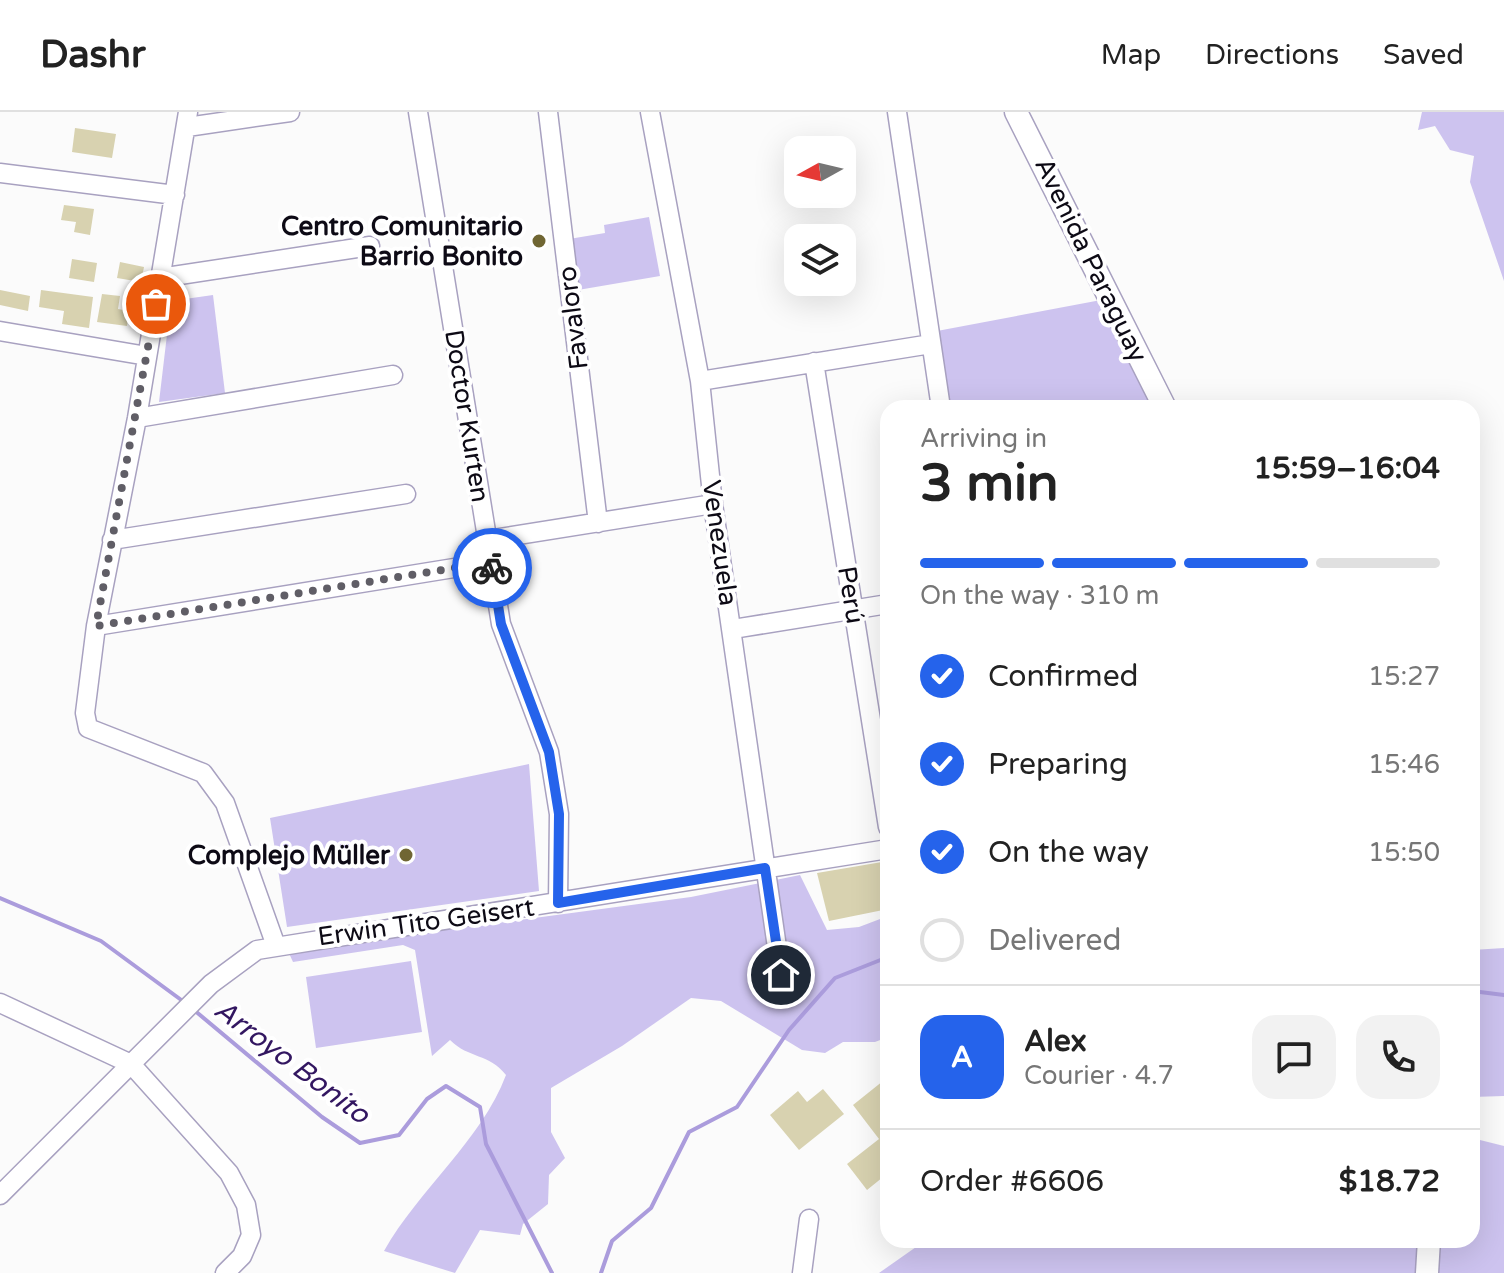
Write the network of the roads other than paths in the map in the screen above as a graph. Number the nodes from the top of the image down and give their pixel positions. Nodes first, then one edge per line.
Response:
1 (290, 112) edge
2 (418, 112) edge
3 (548, 112) edge
4 (650, 112) edge
5 (897, 112) edge
6 (1016, 112) edge
7 (188, 120) edge
8 (0, 173) edge
9 (175, 195) junction
10 (370, 246) dead end
11 (160, 278) junction
12 (0, 331) edge
13 (931, 344) junction
14 (147, 356) junction
15 (814, 362) junction
16 (393, 375) dead end
17 (700, 381) junction
18 (940, 400) edge
19 (1161, 400) edge
20 (137, 418) junction
21 (406, 494) dead end
22 (713, 504) junction
23 (598, 523) junction
24 (112, 540) junction
25 (487, 540) junction
26 (491, 562) junction
27 (880, 605) edge
28 (853, 609) junction
29 (96, 626) junction
30 (733, 629) junction
31 (880, 777) edge
32 (880, 850) edge
33 (765, 868) junction
34 (558, 903) junction
35 (276, 946) junction
36 (781, 975) dead end
37 (0, 1003) edge
38 (131, 1064) junction
39 (0, 1195) edge
40 (809, 1219) dead end
41 (1429, 1248) edge
42 (225, 1273) edge
43 (802, 1273) edge
44 (1427, 1273) edge

1 - 7 street
2 - 25 street, Doctor Kurten
3 - 23 street, Favaloro
4 - 17 street, Venezuela
5 - 13 street
6 - 19 main road, Avenida Paraguay
7 - 9 street
8 - 9 street
9 - 11 street
10 - 11 street
11 - 14 street
12 - 14 street
13 - 15 street
13 - 18 street
14 - 20 street
15 - 17 street
15 - 28 street, Perú
16 - 20 street
17 - 22 street, Venezuela
20 - 24 street
21 - 24 street
22 - 23 street
22 - 30 street, Venezuela
23 - 25 street
24 - 29 street
25 - 26 street, Doctor Kurten
26 - 29 street
26 - 34 street, Doctor Kurten
27 - 28 street
28 - 30 street
28 - 31 street, Perú
29 - 35 street
30 - 33 street, Venezuela
32 - 33 street, Erwin Tito Geisert
33 - 34 street, Erwin Tito Geisert
33 - 36 street, Venezuela
34 - 35 street, Erwin Tito Geisert
35 - 38 street, Erwin Tito Geisert
37 - 38 street
38 - 39 street, Erwin Tito Geisert
38 - 42 street
40 - 43 street
41 - 44 main road

